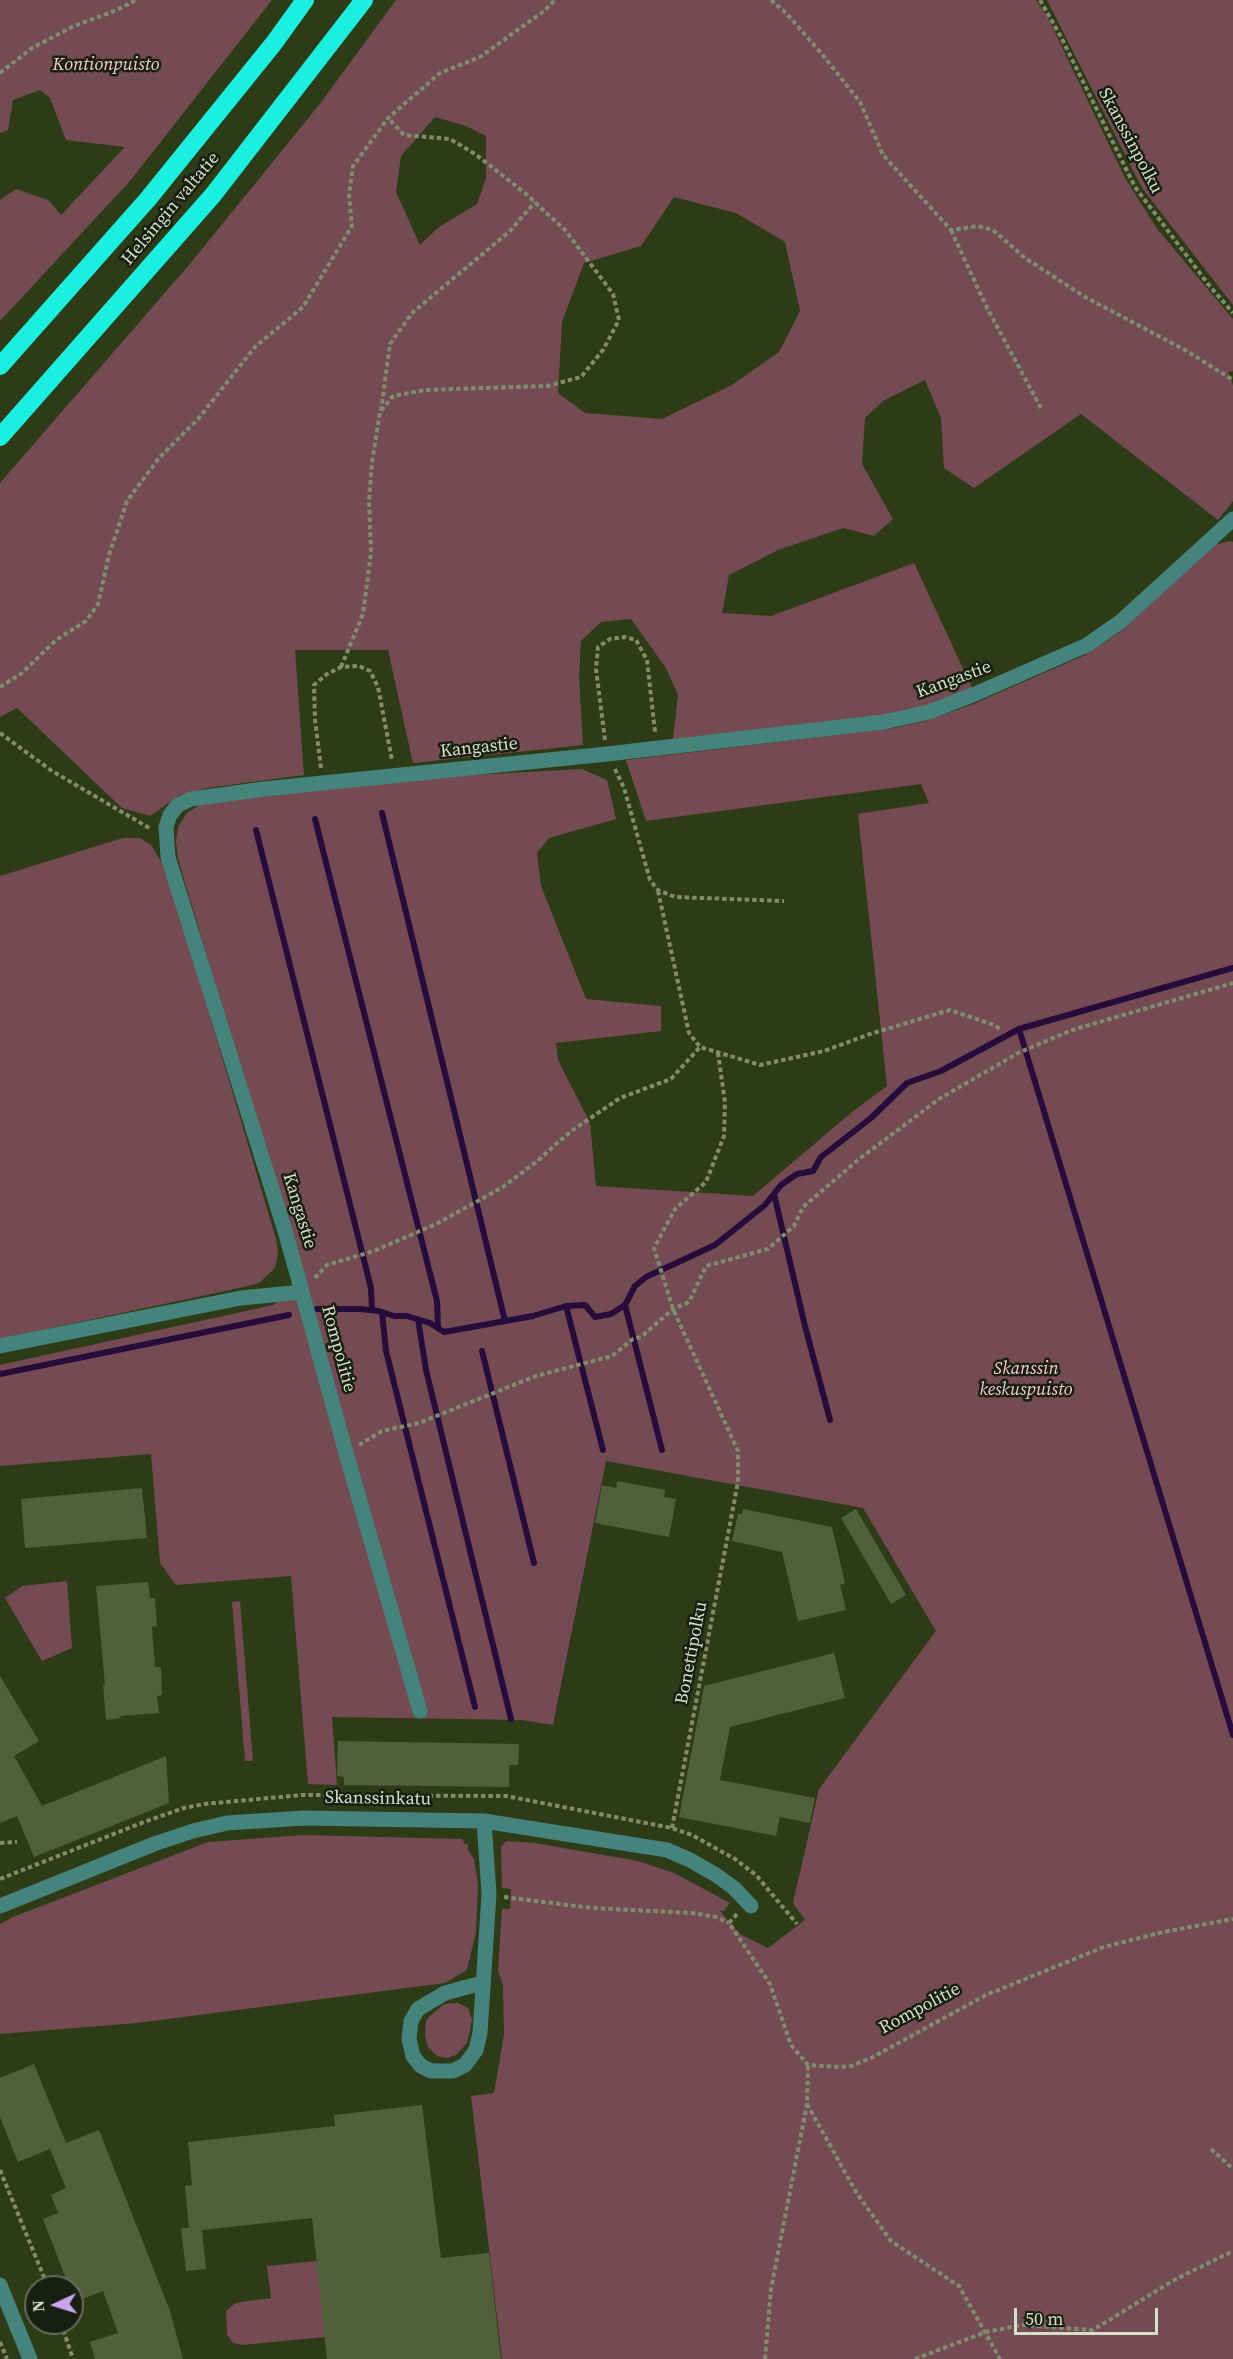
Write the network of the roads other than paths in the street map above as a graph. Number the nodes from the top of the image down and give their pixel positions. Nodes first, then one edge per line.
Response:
1 (305, 0) edge
2 (364, 0) edge
3 (3, 362) edge
4 (19, 417) junction
5 (0, 437) edge
6 (0, 443) edge
7 (1233, 519) edge
8 (302, 1292) junction
9 (0, 1346) edge
10 (420, 1711) dead end
11 (484, 1821) junction
12 (0, 1906) edge
13 (751, 1906) road end
14 (482, 1983) junction
15 (2, 2294) edge
16 (30, 2359) edge

1 - 3 highway, Helsingin valtatie
2 - 4 highway, Helsingin valtatie
4 - 5 highway, Helsingin valtatie
4 - 6 highway
7 - 8 street, Kangastie
8 - 9 street, Rompolitie
8 - 10 street, Rompolitie
11 - 12 street, Skanssinkatu
11 - 13 street, Skanssinkatu
11 - 14 street
14 - 14 street
15 - 16 street

